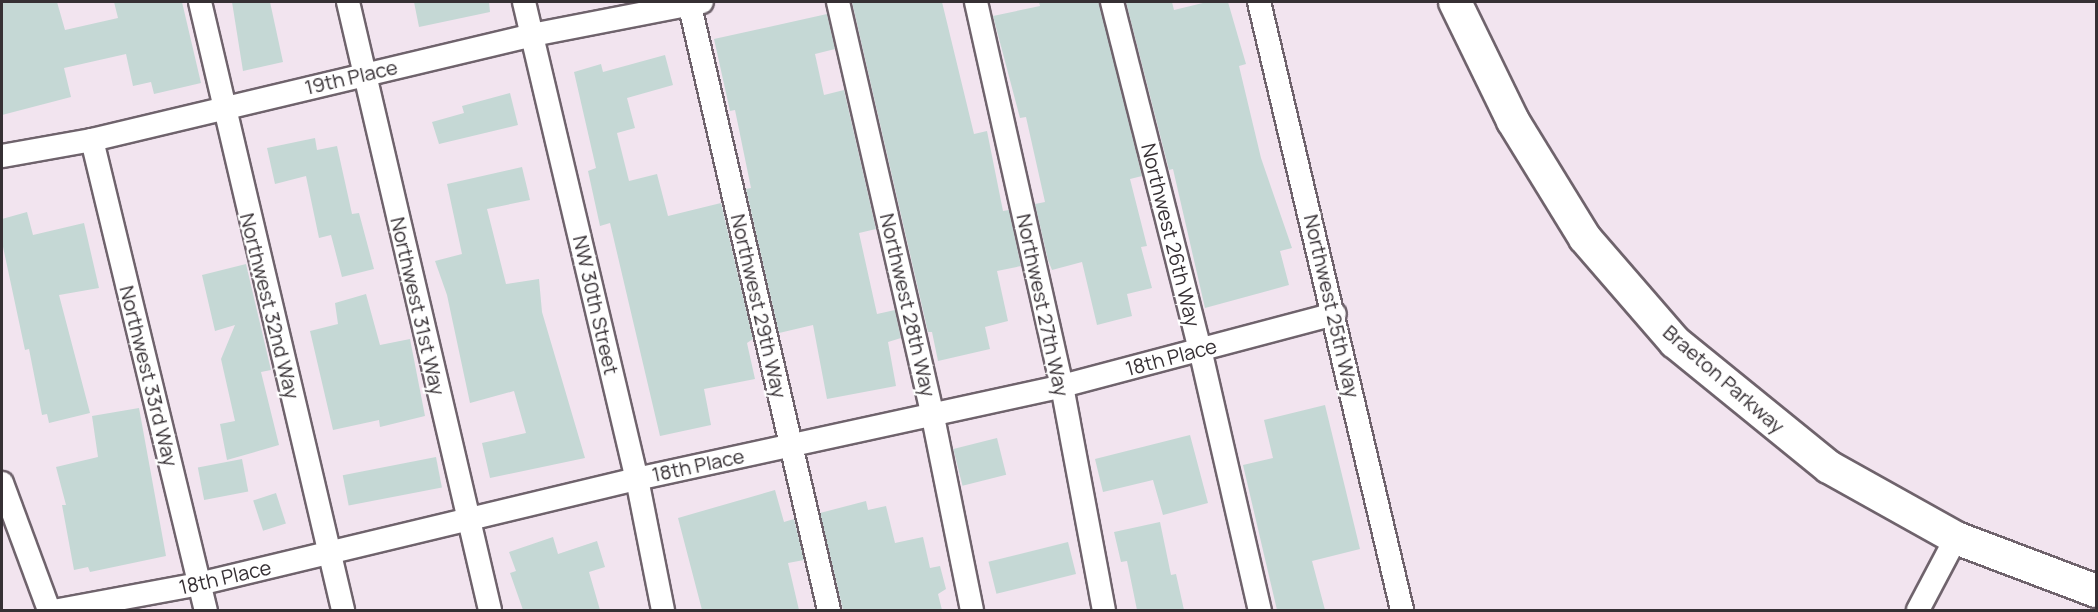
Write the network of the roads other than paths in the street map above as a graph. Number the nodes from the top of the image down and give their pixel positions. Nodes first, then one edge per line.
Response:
1 (200, 2) edge
2 (348, 2) edge
3 (524, 2) edge
4 (838, 2) edge
5 (976, 2) edge
6 (1112, 2) edge
7 (1259, 2) edge
8 (1455, 2) edge
9 (694, 3) edge
10 (532, 35) junction
11 (364, 74) junction
12 (223, 108) junction
13 (92, 140) junction
14 (2, 156) edge
15 (1335, 314) junction
16 (1200, 349) junction
17 (1062, 386) junction
18 (933, 412) junction
19 (791, 445) junction
20 (637, 479) junction
21 (2, 483) edge
22 (469, 520) junction
23 (1956, 538) junction
24 (330, 553) junction
25 (199, 584) junction
26 (2097, 591) edge
27 (49, 610) edge
28 (59, 610) edge
29 (206, 610) edge
30 (343, 610) edge
31 (490, 610) edge
32 (663, 610) edge
33 (829, 610) edge
34 (972, 610) edge
35 (1104, 610) edge
36 (1260, 610) edge
37 (1402, 610) edge
38 (1917, 610) edge

1 - 12 street, Northwest 32nd Way
2 - 11 street, Northwest 31st Way
3 - 10 street, NW 30th Street
4 - 18 street, Northwest 28th Way
5 - 17 street, Northwest 27th Way
6 - 16 street, Northwest 26th Way
7 - 15 street, Northwest 25th Way
8 - 23 street, Braeton Parkway
9 - 10 street, 19th Place
9 - 19 street, Northwest 29th Way
10 - 11 street, 19th Place
10 - 20 street, NW 30th Street
11 - 12 street, 19th Place
11 - 22 street, Northwest 31st Way
12 - 13 street, 19th Place
12 - 24 street, Northwest 32nd Way
13 - 14 street, 19th Place
13 - 25 street, Northwest 33rd Way
15 - 16 street, 18th Place
15 - 37 street, Northwest 25th Way
16 - 17 street, 18th Place
16 - 36 street, Northwest 26th Way
17 - 18 street, 18th Place
17 - 35 street, Northwest 27th Way
18 - 19 street, 18th Place
18 - 34 street, Northwest 28th Way
19 - 20 street, 18th Place
19 - 33 street, Northwest 29th Way
20 - 22 street, 18th Place
20 - 32 street, NW 30th Street
21 - 27 street
22 - 24 street, 18th Place
22 - 31 street, Northwest 31st Way
23 - 26 street, Braeton Parkway
23 - 38 street
24 - 25 street, 18th Place
24 - 30 street, Northwest 32nd Way
25 - 28 street, 18th Place
25 - 29 street, Northwest 33rd Way

